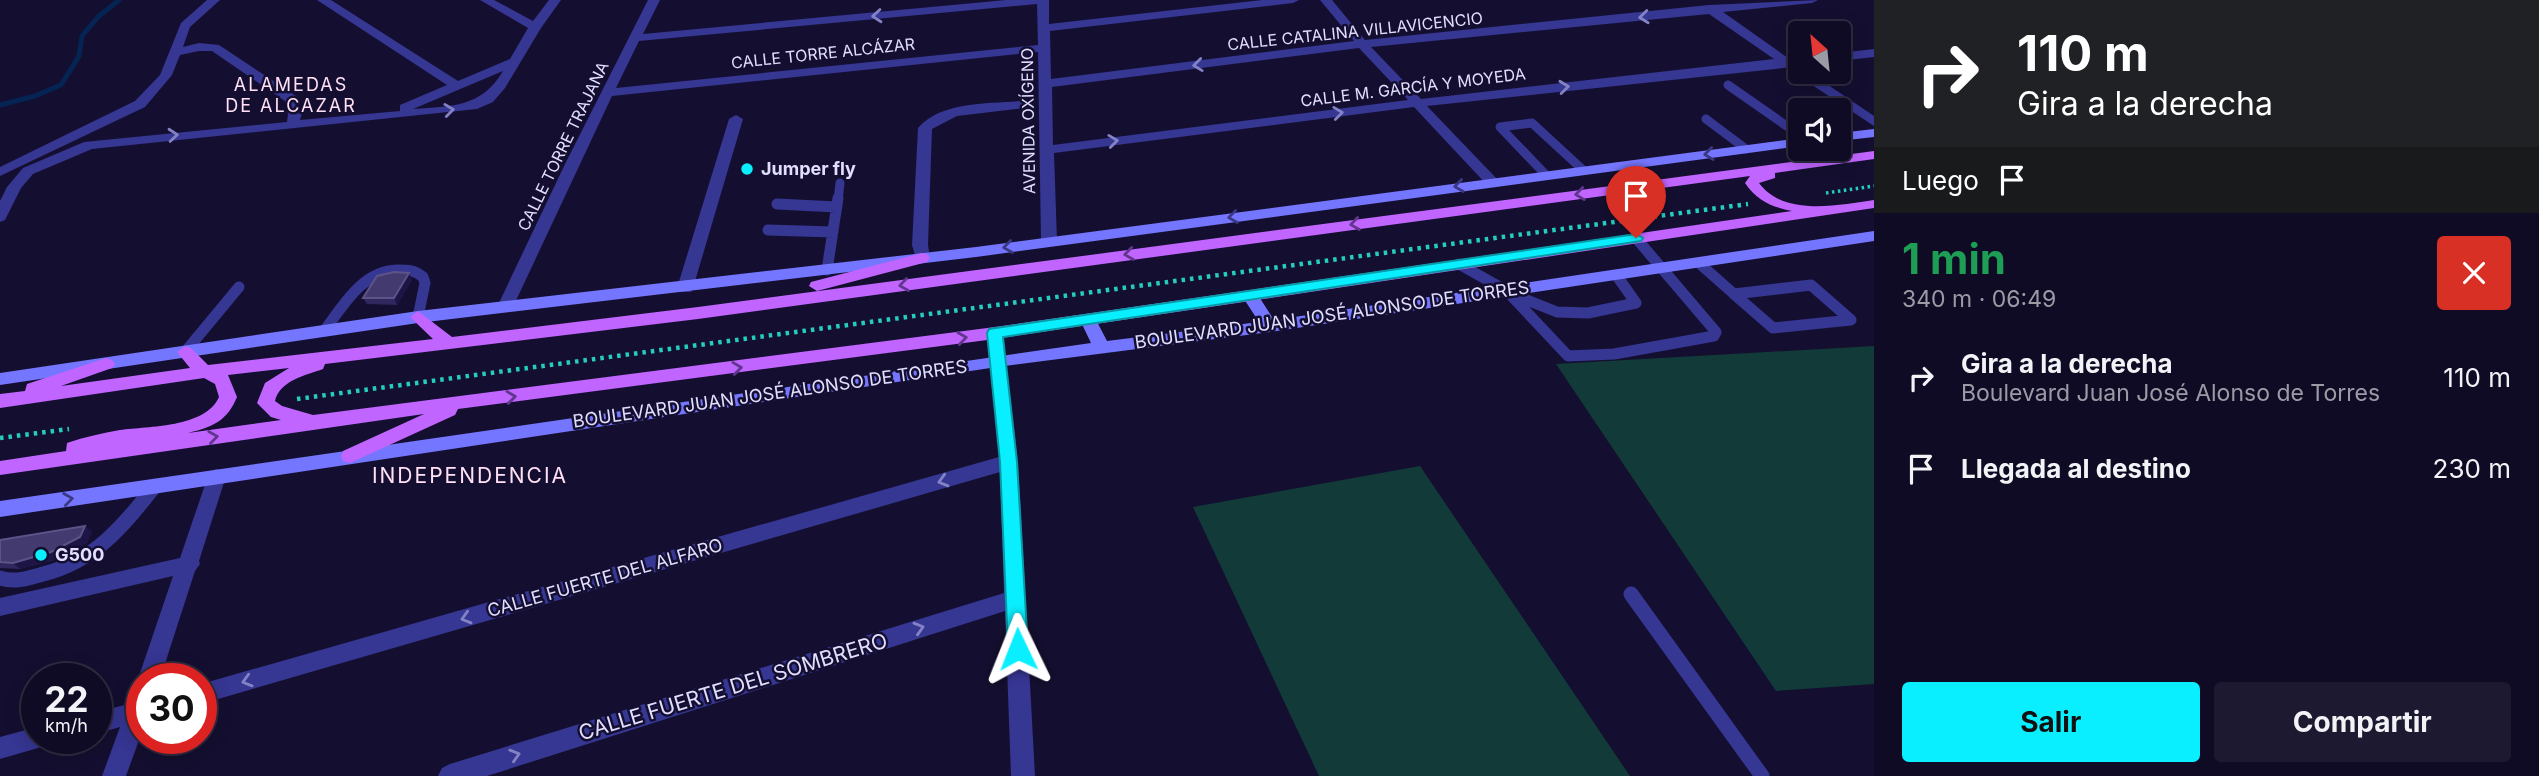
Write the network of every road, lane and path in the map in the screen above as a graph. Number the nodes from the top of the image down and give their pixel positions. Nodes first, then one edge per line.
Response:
1 (214, 0) edge
2 (323, 0) edge
3 (486, 0) edge
4 (555, 0) edge
5 (654, 0) edge
6 (1043, 0) edge
7 (1293, 0) edge
8 (1326, 0) edge
9 (1697, 0) edge
10 (1812, 0) edge
11 (1712, 10) junction
12 (535, 27) junction
13 (1043, 28) junction
14 (637, 38) junction
15 (1362, 44) junction
16 (1043, 48) junction
17 (175, 53) junction
18 (1874, 53) edge
19 (1852, 56) edge
20 (513, 62) junction
21 (1786, 62) joint
22 (1044, 84) junction
23 (1819, 84) edge
24 (1728, 85) dead end
25 (457, 86) junction
26 (607, 93) junction
27 (1418, 103) junction
28 (1020, 105) dead end
29 (388, 115) junction
30 (736, 119) dead end
31 (1706, 119) dead end
32 (1874, 122) edge
33 (293, 123) junction
34 (1788, 127) edge
35 (1874, 133) edge
36 (1851, 136) edge
37 (1788, 144) edge
38 (1746, 149) junction
39 (1045, 150) junction
40 (1874, 155) edge
41 (1851, 159) edge
42 (1835, 161) edge
43 (1837, 161) edge
44 (1583, 170) junction
45 (0, 172) edge
46 (1546, 175) junction
47 (1492, 182) junction
48 (840, 183) dead end
49 (1874, 186) edge
50 (7, 187) edge
51 (1823, 193) dead end
52 (1772, 201) junction
53 (777, 204) dead end
54 (1874, 205) edge
55 (837, 207) junction
56 (1833, 210) junction
57 (0, 217) edge
58 (768, 230) dead end
59 (833, 232) junction
60 (1874, 236) edge
61 (1636, 238) junction
62 (1049, 241) junction
63 (922, 258) junction
64 (1459, 264) junction
65 (1700, 264) junction
66 (827, 270) junction
67 (1665, 270) junction
68 (1617, 276) junction
69 (239, 287) dead end
70 (685, 288) junction
71 (1505, 289) junction
72 (1734, 294) junction
73 (1250, 296) junction
74 (505, 307) junction
75 (698, 313) junction
76 (418, 317) junction
77 (1088, 320) junction
78 (1270, 326) junction
79 (324, 331) junction
80 (995, 333) junction
81 (448, 342) junction
82 (1101, 347) junction
83 (375, 351) junction
84 (185, 352) junction
85 (997, 360) junction
86 (106, 364) junction
87 (205, 372) junction
88 (0, 379) edge
89 (0, 401) edge
90 (266, 403) junction
91 (466, 403) junction
92 (318, 421) junction
93 (83, 428) dead end
94 (0, 438) edge
95 (351, 456) junction
96 (1009, 462) junction
97 (34, 463) junction
98 (0, 468) edge
99 (217, 476) junction
100 (153, 487) junction
101 (0, 509) edge
102 (190, 564) junction
103 (0, 578) edge
104 (1631, 594) dead end
105 (1016, 598) junction
106 (0, 607) edge
107 (155, 663) edge
108 (217, 689) edge
109 (21, 742) edge
110 (126, 745) edge
111 (0, 748) edge
112 (114, 776) edge
113 (450, 776) edge
114 (1023, 776) edge
115 (1762, 776) edge

1 - 17 street
2 - 25 street
3 - 12 street
4 - 12 street
5 - 14 street, CALLE TORRE TRAJANA
6 - 13 street, AVENIDA OXÍGENO
6 -> 14 street
7 - 13 street
8 - 15 street
9 - 11 street
10 - 11 street, CALLE CATALINA VILLAVICENCIO
11 -> 15 street, CALLE CATALINA VILLAVICENCIO
11 - 21 street
12 - 20 street
13 - 16 street, AVENIDA OXÍGENO
14 - 26 street, CALLE TORRE TRAJANA
15 -> 22 street, CALLE CATALINA VILLAVICENCIO
15 - 27 street
16 - 22 street, AVENIDA OXÍGENO
16 - 26 street, CALLE TORRE ALCÁZAR
17 - 33 street
17 - 45 street
18 - 19 street
20 - 25 street
29 -> 20 street
27 -> 21 street, CALLE M. GARCÍA Y MOYEDA
22 - 39 street, AVENIDA OXÍGENO
23 - 32 street
24 - 34 lane
25 - 29 street
26 - 74 street, CALLE TORRE TRAJANA
39 -> 27 street, CALLE M. GARCÍA Y MOYEDA
27 - 47 street
28 - 63 street
29 - 33 street
30 - 70 street
31 - 38 lane
50 -> 33 street
35 - 36 street
37 - 38 street
38 -> 44 street
39 - 62 street, AVENIDA OXÍGENO
40 - 41 main road
42 -> 75 main road
43 - 52 main road
44 - 46 street
44 - 46 lane
46 - 47 street
47 -> 62 street
48 - 55 lane
49 - 51 path
50 - 57 street
52 - 56 main road
52 - 90 path
53 - 55 lane
54 - 56 main road, BOULEVARD JUAN JOSÉ ALONSO DE TORRES
55 - 59 lane
56 - 61 main road, BOULEVARD JUAN JOSÉ ALONSO DE TORRES
58 - 59 lane
59 - 66 lane
60 - 65 street, BOULEVARD JUAN JOSÉ ALONSO DE TORRES
61 - 64 main road, BOULEVARD JUAN JOSÉ ALONSO DE TORRES
61 - 67 lane
62 -> 63 street
63 - 66 street
63 - 75 main road
64 - 71 lane
64 - 73 main road, BOULEVARD JUAN JOSÉ ALONSO DE TORRES
65 - 67 street, BOULEVARD JUAN JOSÉ ALONSO DE TORRES
65 - 72 lane
66 - 70 street
67 - 68 street, BOULEVARD JUAN JOSÉ ALONSO DE TORRES
67 - 71 lane
68 - 71 street, BOULEVARD JUAN JOSÉ ALONSO DE TORRES
68 - 71 lane
69 - 84 lane
70 - 74 street
71 - 78 street, BOULEVARD JUAN JOSÉ ALONSO DE TORRES
72 - 72 lane
73 - 77 main road, BOULEVARD JUAN JOSÉ ALONSO DE TORRES
73 - 78 street
74 - 76 street
75 - 81 main road
76 - 79 street
76 - 79 lane
76 - 81 main road
77 - 80 main road, BOULEVARD JUAN JOSÉ ALONSO DE TORRES
77 - 82 street
78 - 82 street, BOULEVARD JUAN JOSÉ ALONSO DE TORRES
79 - 84 street
80 - 85 street
91 -> 80 main road, BOULEVARD JUAN JOSÉ ALONSO DE TORRES
81 - 83 main road
82 - 85 street, BOULEVARD JUAN JOSÉ ALONSO DE TORRES
83 - 87 main road
83 - 90 main road
84 - 86 street
84 - 87 main road
85 - 95 street, BOULEVARD JUAN JOSÉ ALONSO DE TORRES
85 - 96 street
86 - 88 street
86 - 89 main road
87 - 89 main road
87 - 97 main road
90 - 92 main road
91 - 92 main road, BOULEVARD JUAN JOSÉ ALONSO DE TORRES
91 - 95 main road
97 -> 92 main road, BOULEVARD JUAN JOSÉ ALONSO DE TORRES
93 - 94 path
95 - 99 street, BOULEVARD JUAN JOSÉ ALONSO DE TORRES
96 - 105 street
96 -> 108 street, CALLE FUERTE DEL ALFARO
97 - 98 main road, BOULEVARD JUAN JOSÉ ALONSO DE TORRES
99 - 100 street, BOULEVARD JUAN JOSÉ ALONSO DE TORRES
99 - 102 street
101 -> 100 street, BOULEVARD JUAN JOSÉ ALONSO DE TORRES
100 - 103 lane
102 - 106 street
102 - 107 street
104 - 115 lane
113 -> 105 street, CALLE FUERTE DEL SOMBRERO
105 - 114 street
109 - 111 street
110 - 112 street

